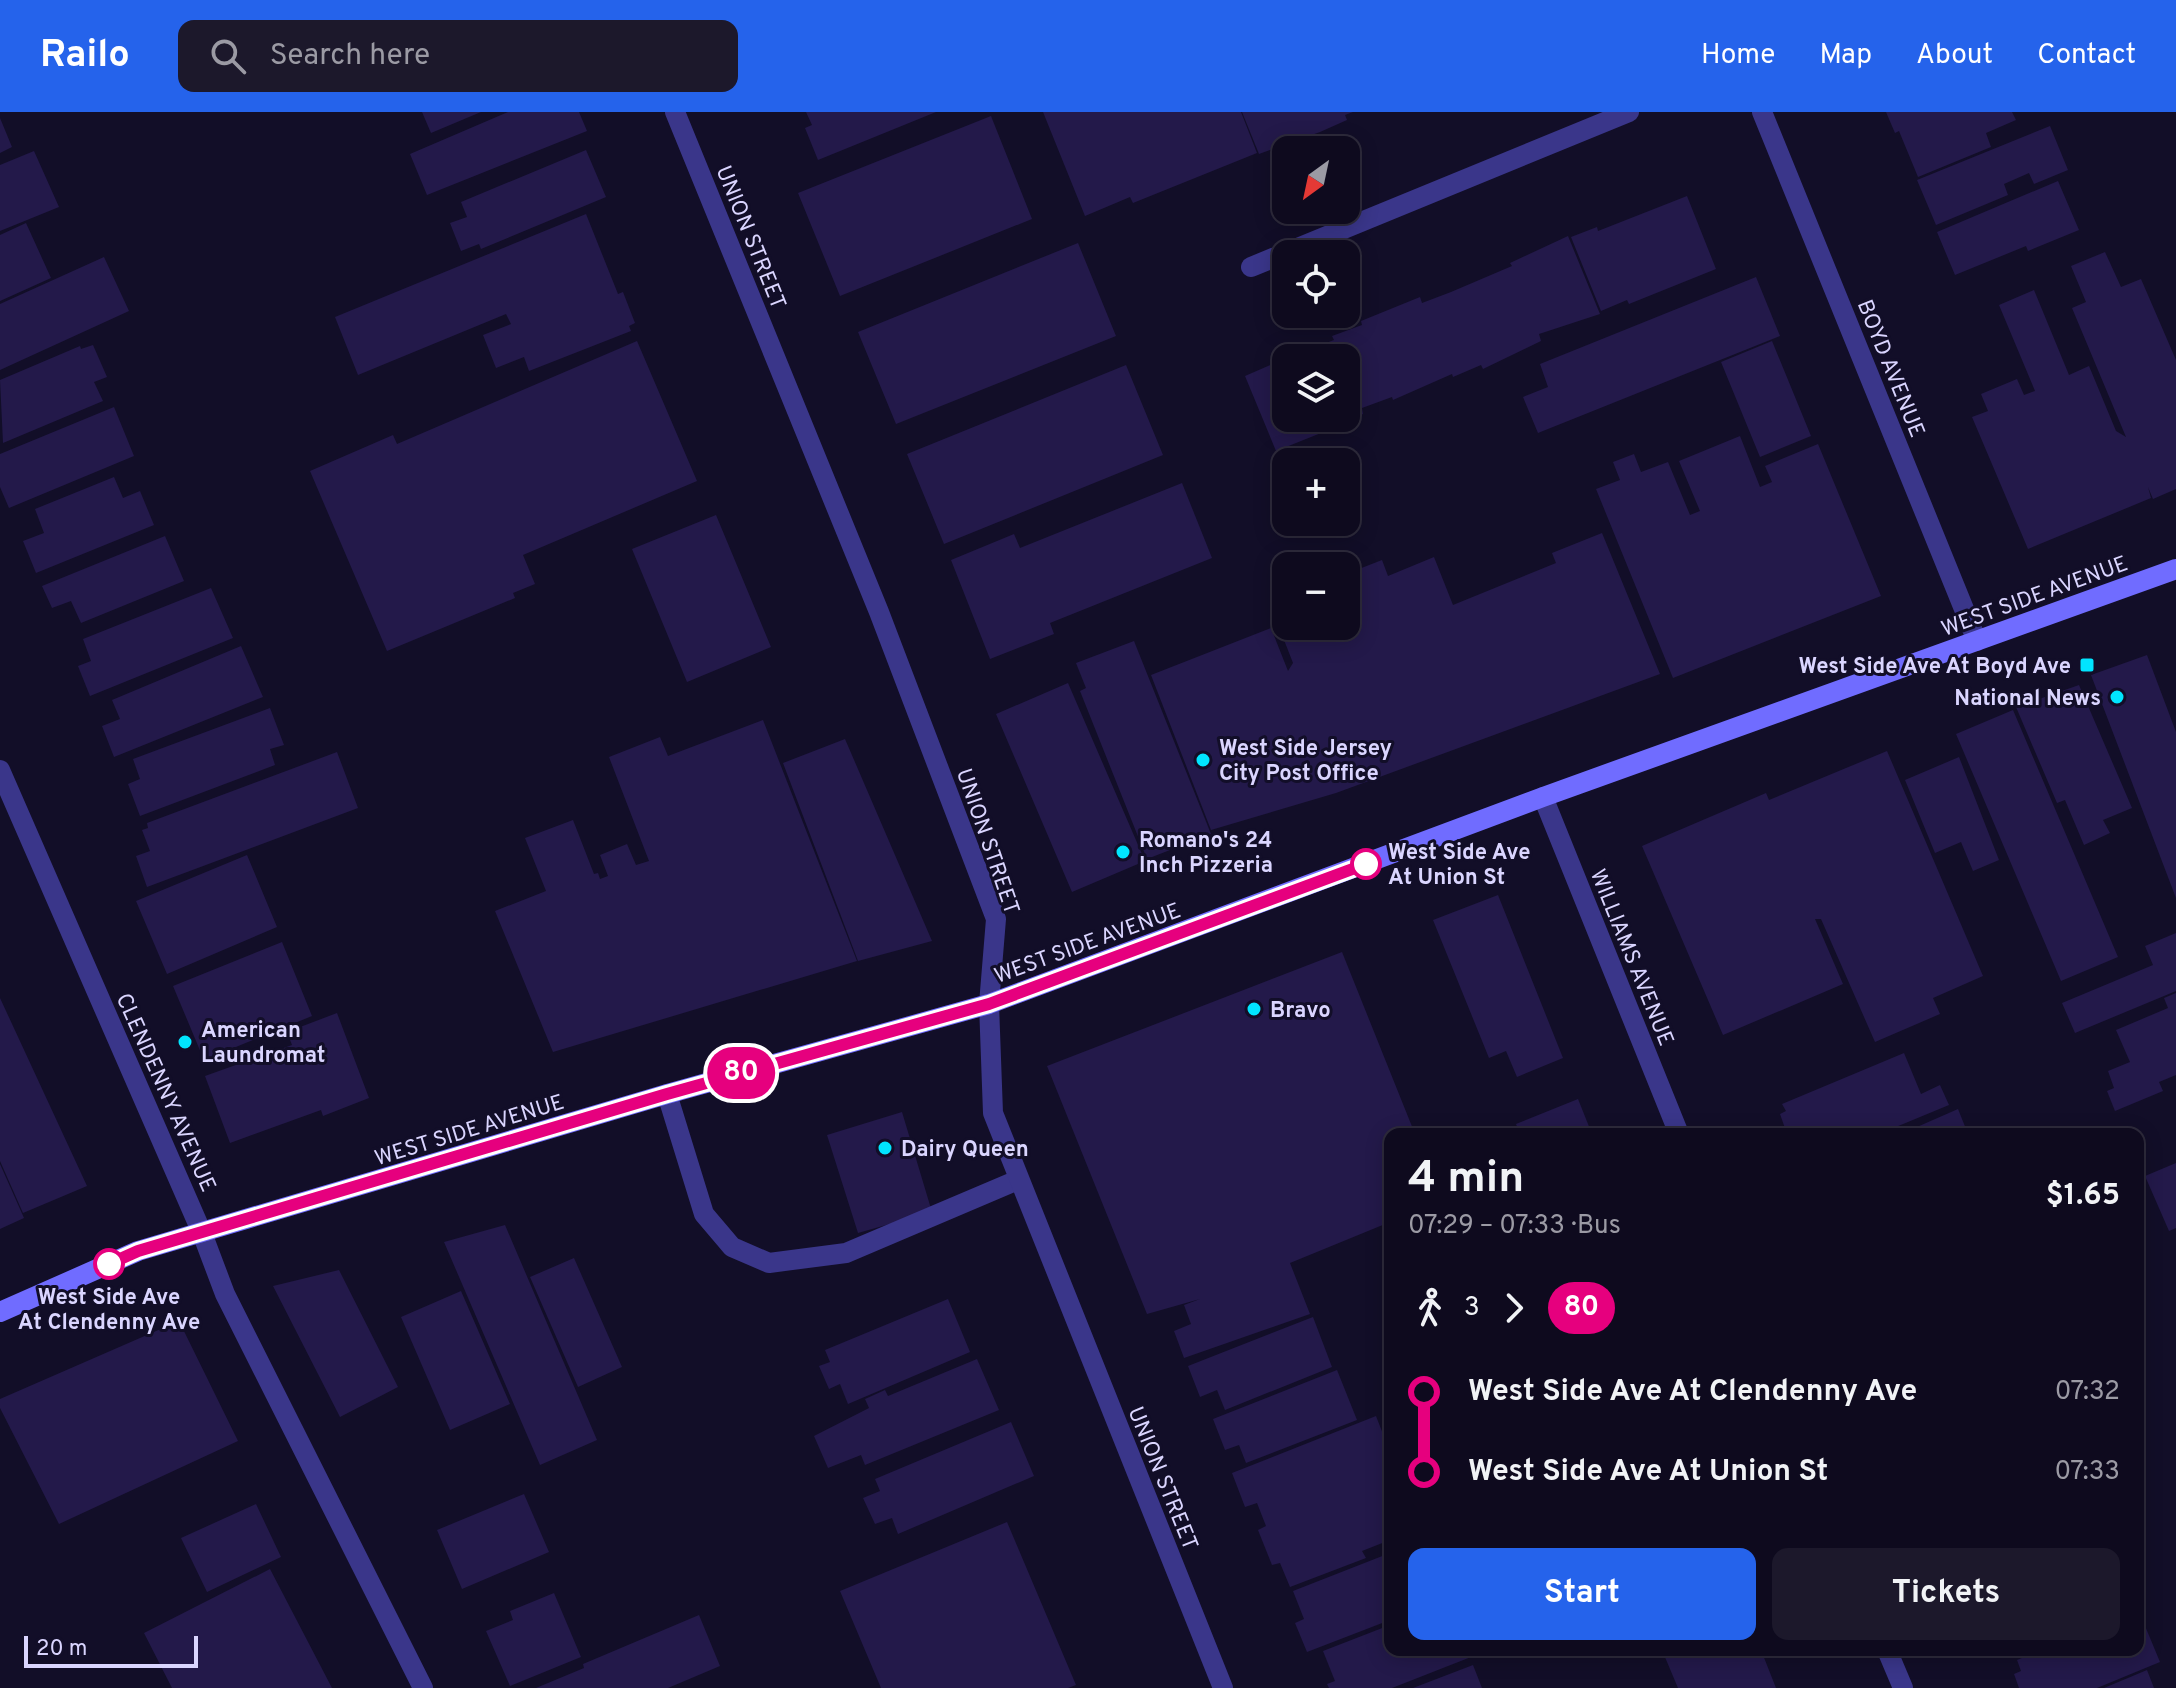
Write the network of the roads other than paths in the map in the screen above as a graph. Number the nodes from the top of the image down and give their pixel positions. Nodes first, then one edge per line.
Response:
1 (675, 112) edge
2 (1629, 112) edge
3 (1762, 112) edge
4 (1251, 267) dead end
5 (2176, 569) edge
6 (1977, 641) junction
7 (0, 770) edge
8 (1543, 797) junction
9 (989, 1004) junction
10 (667, 1094) junction
11 (1677, 1128) edge
12 (1018, 1180) junction
13 (202, 1233) junction
14 (0, 1312) edge
15 (1890, 1656) edge
16 (423, 1688) edge
17 (1223, 1688) edge
18 (1903, 1688) edge

1 - 9 street, UNION STREET
2 - 4 street
3 - 6 street, BOYD AVENUE
5 - 6 main road, WEST SIDE AVENUE
6 - 8 main road, WEST SIDE AVENUE
7 - 13 street, CLENDENNY AVENUE
8 - 9 main road, WEST SIDE AVENUE
8 - 11 street, WILLIAMS AVENUE
9 - 10 main road, WEST SIDE AVENUE
9 - 12 street, UNION STREET
10 - 12 street
10 - 13 main road, WEST SIDE AVENUE
12 - 17 street, UNION STREET
13 - 14 main road, WEST SIDE AVENUE
13 - 16 street, CLENDENNY AVENUE
15 - 18 street

